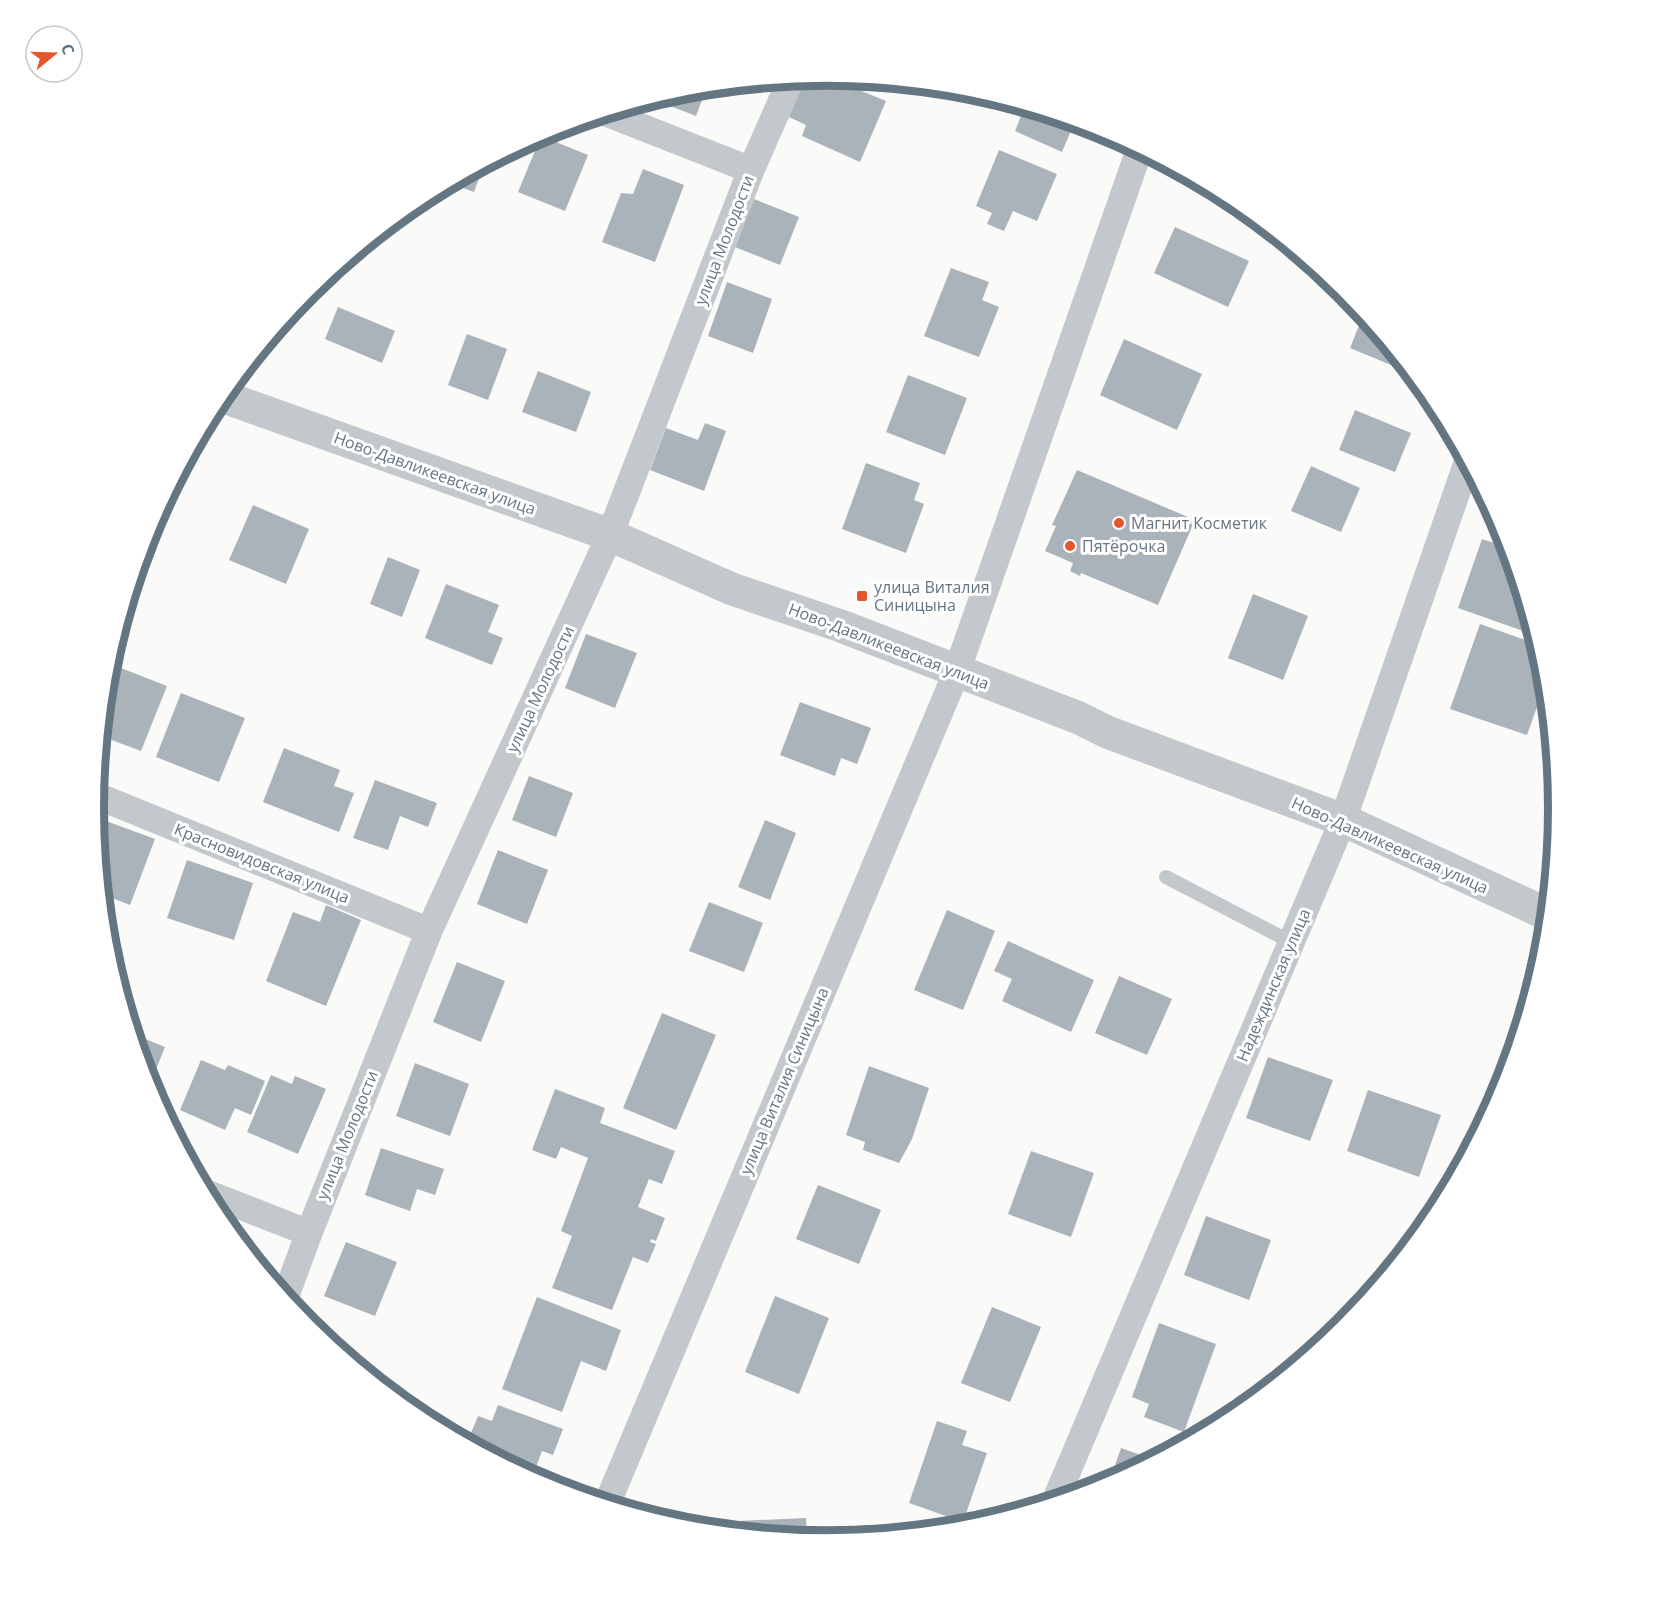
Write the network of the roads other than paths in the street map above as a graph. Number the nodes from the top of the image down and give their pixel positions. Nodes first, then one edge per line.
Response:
1 (788, 87) edge
2 (617, 117) edge
3 (1137, 156) edge
4 (751, 170) junction
5 (231, 400) edge
6 (1464, 470) edge
7 (610, 536) junction
8 (957, 671) junction
9 (104, 799) edge
10 (1343, 820) junction
11 (1166, 877) dead end
12 (1541, 911) edge
13 (429, 930) junction
14 (1291, 942) junction
15 (219, 1198) edge
16 (309, 1233) junction
17 (288, 1289) edge
18 (1059, 1492) edge
19 (610, 1497) edge

1 - 4 street, улица Молодости
2 - 4 street
3 - 8 street, улица Виталия Синицына
4 - 7 street, улица Молодости
5 - 7 street, Ново-Давликеевская улица
6 - 10 street, Надеждинская улица
7 - 8 street, Ново-Давликеевская улица
7 - 13 street, улица Молодости
8 - 10 street, Ново-Давликеевская улица
8 - 19 street, улица Виталия Синицына
9 - 13 street, Красновидовская улица
10 - 12 street, Ново-Давликеевская улица
10 - 14 street, Надеждинская улица
11 - 14 lane
13 - 16 street, улица Молодости
14 - 18 street, Надеждинская улица
15 - 16 street
16 - 17 street, улица Молодости

